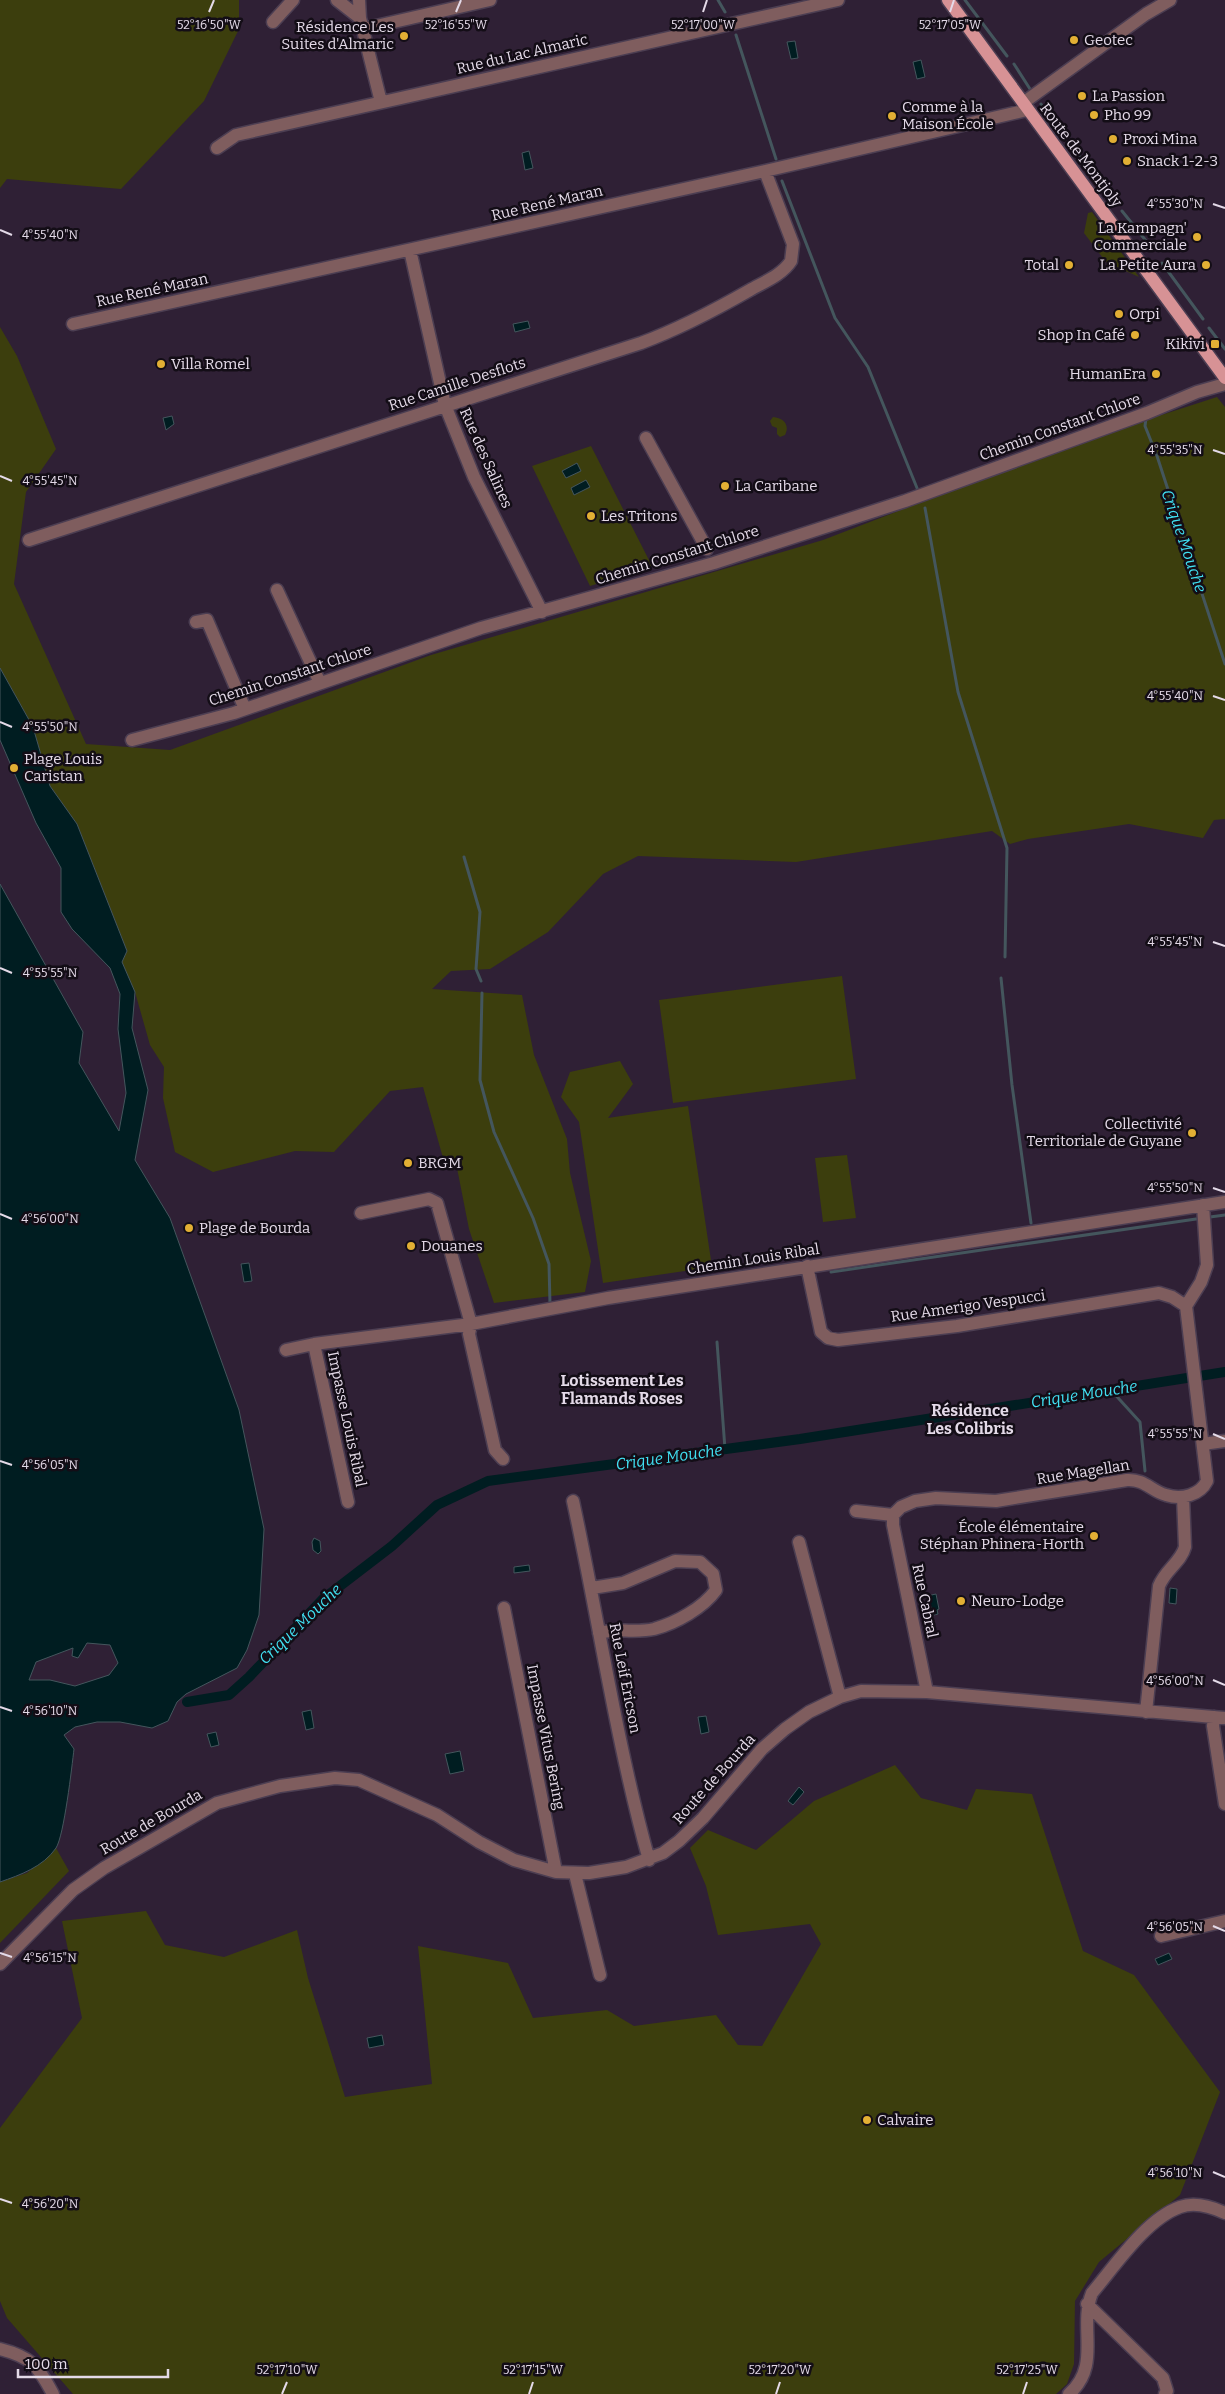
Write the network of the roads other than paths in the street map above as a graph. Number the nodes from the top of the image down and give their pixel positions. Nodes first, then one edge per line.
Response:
1 (293, 0) edge
2 (337, 0) edge
3 (359, 0) edge
4 (490, 0) edge
5 (838, 0) edge
6 (948, 0) edge
7 (1170, 0) edge
8 (273, 22) dead end
9 (362, 23) junction
10 (381, 102) junction
11 (1025, 107) junction
12 (217, 148) dead end
13 (765, 171) junction
14 (410, 250) junction
15 (74, 324) dead end
16 (1225, 378) edge
17 (1225, 384) edge
18 (445, 404) junction
19 (646, 438) dead end
20 (29, 540) dead end
21 (707, 549) dead end
22 (277, 590) dead end
23 (542, 612) junction
24 (196, 622) dead end
25 (320, 683) junction
26 (245, 709) junction
27 (132, 740) dead end
28 (1225, 1202) edge
29 (1203, 1205) junction
30 (360, 1213) dead end
31 (807, 1266) junction
32 (1186, 1306) junction
33 (471, 1324) junction
34 (314, 1344) junction
35 (286, 1350) dead end
36 (1225, 1441) edge
37 (1203, 1444) junction
38 (503, 1459) dead end
39 (1183, 1497) junction
40 (573, 1501) dead end
41 (348, 1502) dead end
42 (856, 1511) dead end
43 (893, 1515) junction
44 (799, 1542) dead end
45 (592, 1588) junction
46 (504, 1608) dead end
47 (599, 1633) junction
48 (927, 1692) junction
49 (840, 1697) junction
50 (1146, 1712) junction
51 (1220, 1717) edge
52 (1225, 1804) edge
53 (648, 1860) junction
54 (556, 1872) junction
55 (575, 1874) junction
56 (1225, 1921) edge
57 (1161, 1936) dead end
58 (0, 1964) edge
59 (600, 1975) dead end
60 (1225, 2213) edge
61 (1087, 2304) junction
62 (0, 2349) edge
63 (53, 2394) edge
64 (1069, 2394) edge
65 (1165, 2394) edge

1 - 8 street
2 - 9 street
3 - 9 street
4 - 9 street
5 - 10 street, Rue du Lac Almaric
6 - 11 main road, Route de Montjoly
7 - 11 street
9 - 10 street
10 - 12 street, Rue du Lac Almaric
11 - 13 street, Rue René Maran
11 - 16 main road, Route de Montjoly
13 - 14 street, Rue René Maran
13 - 18 street, Rue Camille Desflots
14 - 15 street, Rue René Maran
14 - 18 street, Rue des Salines
17 - 23 street, Chemin Constant Chlore
18 - 20 street, Rue Camille Desflots
18 - 23 street, Rue des Salines
19 - 21 street
22 - 25 street
23 - 25 street, Chemin Constant Chlore
24 - 26 street
25 - 26 street, Chemin Constant Chlore
26 - 27 street, Chemin Constant Chlore
28 - 29 street, Chemin Louis Ribal
29 - 31 street, Chemin Louis Ribal
29 - 32 street
30 - 33 street
31 - 32 street, Rue Amerigo Vespucci
31 - 33 street, Chemin Louis Ribal
32 - 37 street
33 - 34 street, Chemin Louis Ribal
33 - 38 street
34 - 35 street, Chemin Louis Ribal
34 - 41 street, Impasse Louis Ribal
36 - 37 street
37 - 39 street
39 - 43 street, Rue Magellan
39 - 50 street
40 - 45 street, Rue Leif Ericson
42 - 43 street
43 - 48 street, Rue Cabral
44 - 49 street
45 - 47 street, Rue Leif Ericson
45 - 47 street
46 - 54 street, Impasse Vitus Bering
47 - 53 street, Rue Leif Ericson
48 - 49 street, Route de Bourda
48 - 50 street, Route de Bourda
49 - 53 street, Route de Bourda
50 - 51 street, Route de Bourda
51 - 52 street
53 - 55 street, Route de Bourda
54 - 55 street, Route de Bourda
54 - 58 street, Route de Bourda
55 - 59 street
56 - 57 street
60 - 61 street
61 - 64 street
61 - 65 street
62 - 63 street

